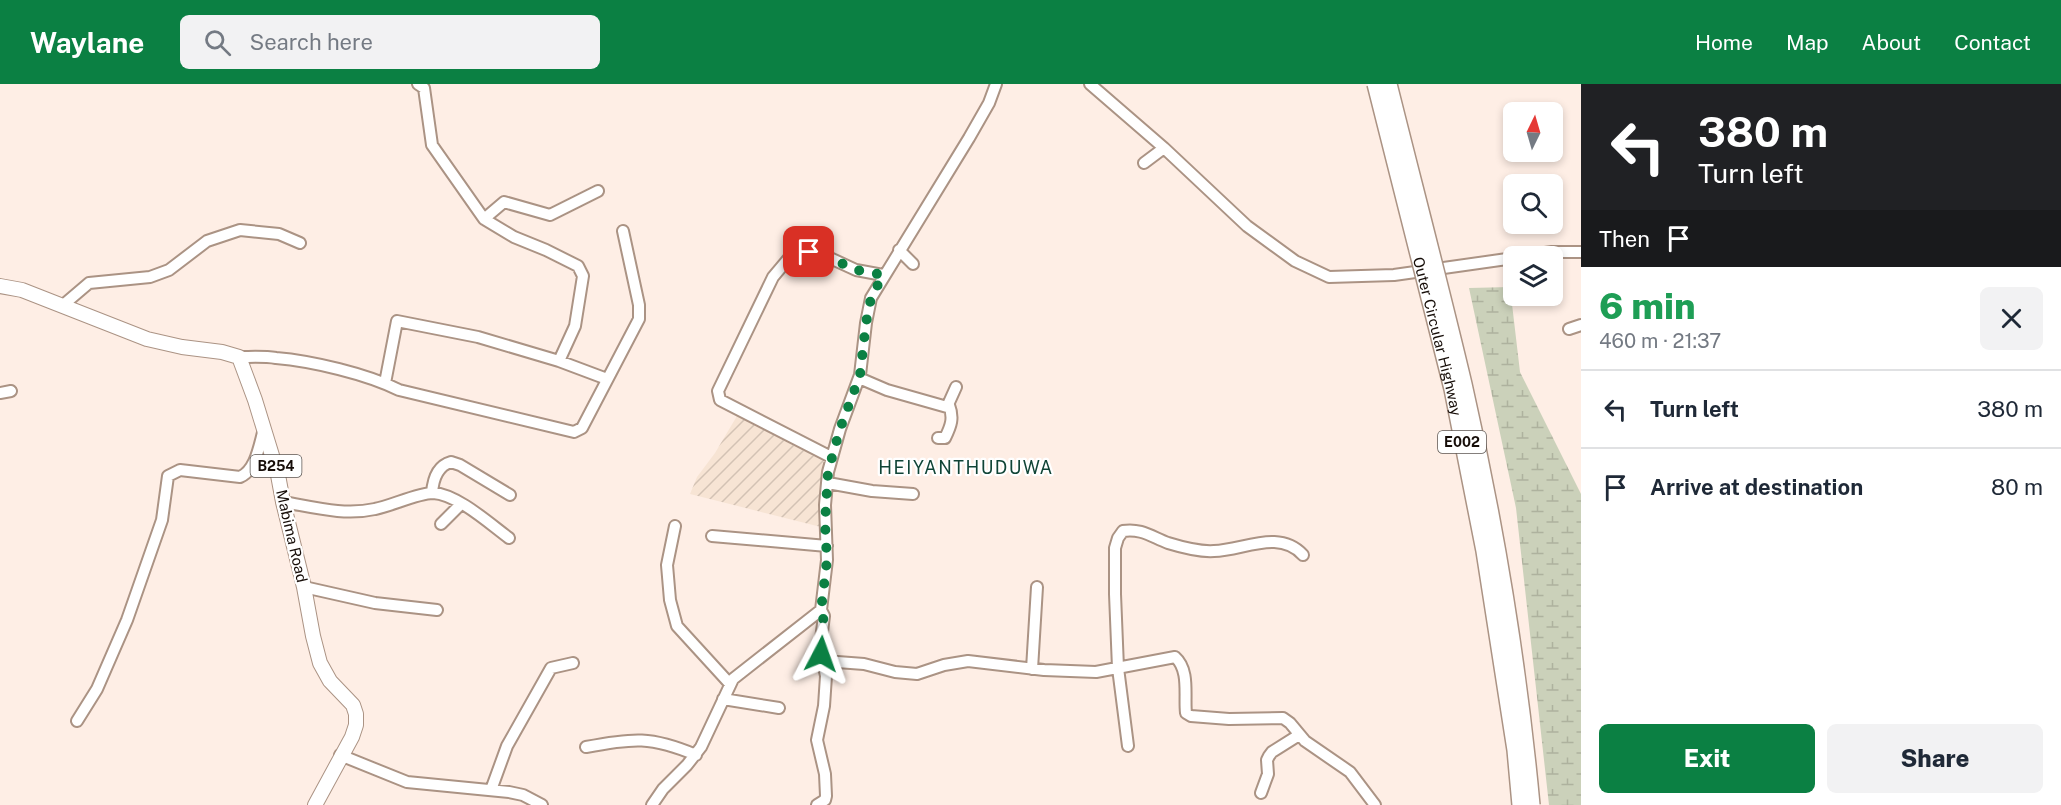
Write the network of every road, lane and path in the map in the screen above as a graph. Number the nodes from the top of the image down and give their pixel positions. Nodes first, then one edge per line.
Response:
1 (418, 84) edge
2 (996, 84) edge
3 (1090, 84) edge
4 (1375, 84) edge
5 (1389, 84) edge
6 (1164, 148) junction
7 (1144, 163) dead end
8 (598, 191) dead end
9 (484, 219) junction
10 (623, 231) dead end
11 (300, 243) dead end
12 (899, 250) junction
13 (1563, 252) edge
14 (1581, 252) edge
15 (1503, 260) edge
16 (913, 264) dead end
17 (883, 275) junction
18 (0, 286) edge
19 (62, 306) junction
20 (1581, 325) edge
21 (1569, 329) dead end
22 (239, 357) junction
23 (559, 361) junction
24 (859, 378) junction
25 (607, 379) junction
26 (385, 383) junction
27 (956, 387) dead end
28 (949, 405) junction
29 (264, 429) junction
30 (938, 438) dead end
31 (831, 457) junction
32 (828, 483) junction
33 (432, 493) junction
34 (913, 494) dead end
35 (510, 495) dead end
36 (283, 502) junction
37 (461, 504) junction
38 (441, 524) dead end
39 (675, 526) dead end
40 (712, 536) dead end
41 (509, 538) dead end
42 (826, 546) junction
43 (1303, 555) dead end
44 (304, 587) junction
45 (1037, 587) dead end
46 (437, 610) dead end
47 (821, 610) junction
48 (824, 661) junction
49 (573, 663) dead end
50 (1118, 668) junction
51 (1032, 669) junction
52 (730, 684) junction
53 (723, 699) junction
54 (779, 708) dead end
55 (76, 721) dead end
56 (1299, 735) junction
57 (1128, 746) dead end
58 (586, 747) dead end
59 (696, 754) junction
60 (340, 755) junction
61 (491, 790) junction
62 (1261, 793) dead end
63 (315, 805) edge
64 (542, 805) edge
65 (652, 805) edge
66 (817, 805) edge
67 (1375, 805) edge
68 (1520, 805) edge
69 (1533, 805) edge

1 - 9 street
2 - 12 street
3 - 6 street
4 - 68 highway, Outer Circular Highway / E002, bridge
5 - 69 highway, Outer Circular Highway / E002, bridge
6 - 7 street
6 - 15 street
8 - 9 street
9 - 23 street
10 - 25 street
11 - 19 street
12 - 16 street
12 - 17 street
13 - 14 street
17 - 24 street
17 - 31 street
18 - 19 main road
19 - 22 main road
20 - 21 street
22 - 26 street
22 - 29 main road, Mabima Road / B254
23 - 25 street
23 - 26 street
24 - 28 street
24 - 31 street
25 - 26 street
27 - 28 street
28 - 30 street
29 - 36 main road, Mabima Road / B254
29 - 55 street
31 - 32 street
32 - 34 street
32 - 42 street
33 - 35 street
33 - 36 street
33 - 37 street
36 - 44 main road, Mabima Road / B254
37 - 38 street
37 - 41 street
39 - 52 street
40 - 42 street
42 - 47 street
43 - 50 street
44 - 46 street
44 - 60 main road, Mabima Road / B254
45 - 51 street
47 - 48 street
47 - 52 street
48 - 51 street
48 - 66 street
49 - 61 street
50 - 51 street
50 - 56 street
50 - 57 street
52 - 53 street
53 - 54 street
53 - 59 street
56 - 62 street
56 - 67 street
58 - 59 street
59 - 65 street
60 - 61 street
60 - 63 main road, Mabima Road / B254
61 - 64 street

